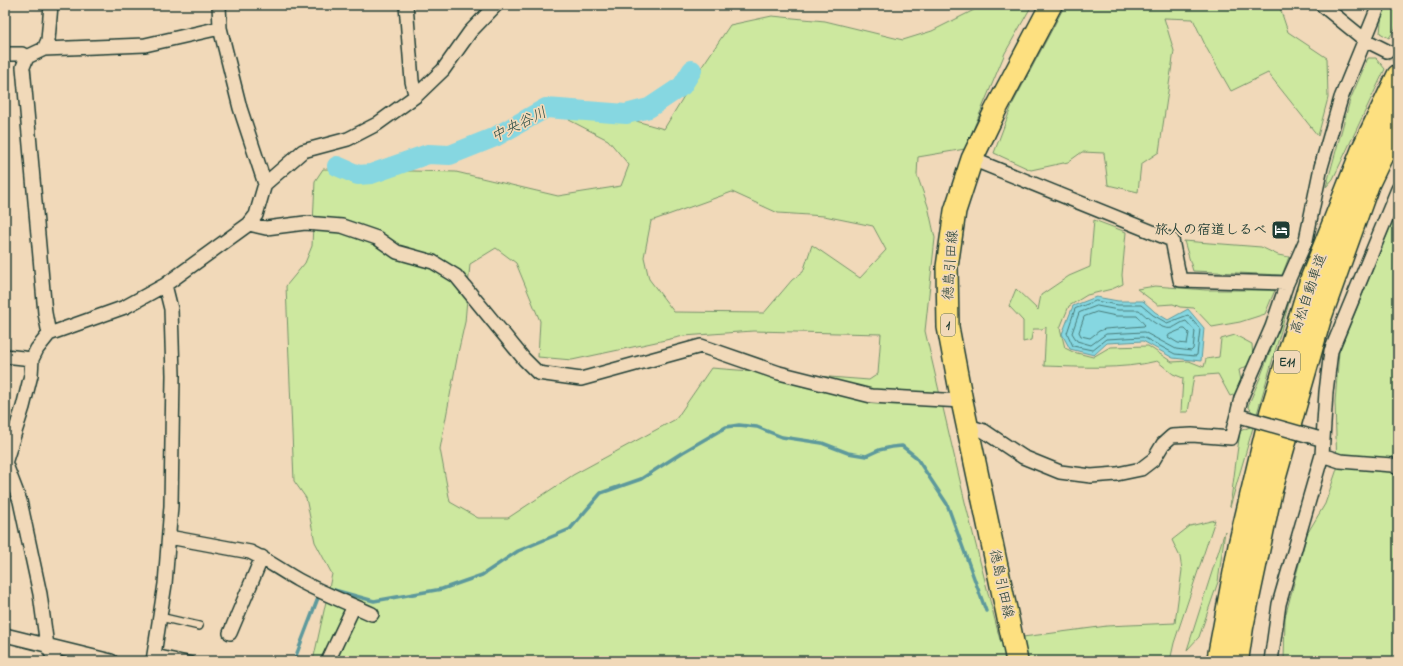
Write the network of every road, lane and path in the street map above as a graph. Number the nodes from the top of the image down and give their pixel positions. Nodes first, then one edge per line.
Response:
1 (51, 5) edge
2 (219, 5) edge
3 (406, 5) edge
4 (496, 5) edge
5 (1051, 5) edge
6 (1322, 5) edge
7 (1379, 5) edge
8 (220, 28) junction
9 (1364, 40) junction
10 (44, 49) junction
11 (1387, 51) tunnel mouth
12 (5, 54) edge
13 (27, 56) junction
14 (1398, 76) edge
15 (417, 95) junction
16 (1398, 121) edge
17 (972, 159) junction
18 (265, 184) junction
19 (1398, 189) edge
20 (249, 224) junction
21 (1287, 283) junction
22 (165, 285) junction
23 (49, 334) junction
24 (5, 356) edge
25 (32, 359) junction
26 (962, 401) junction
27 (1240, 416) junction
28 (968, 426) junction
29 (1320, 439) junction
30 (1322, 455) junction
31 (5, 463) edge
32 (1398, 468) edge
33 (169, 537) junction
34 (262, 557) junction
35 (354, 606) junction
36 (372, 614) dead end
37 (160, 617) junction
38 (199, 626) dead end
39 (230, 632) dead end
40 (5, 635) edge
41 (47, 646) junction
42 (153, 657) edge
43 (56, 661) edge
44 (111, 661) edge
45 (191, 661) edge
46 (328, 661) edge
47 (1017, 661) edge
48 (1218, 661) edge
49 (1236, 661) edge
50 (1271, 661) edge

1 - 10 street
2 - 8 street
3 - 15 street
4 - 15 street
5 - 17 main road, 徳島引田線 / 1
6 - 9 street
7 - 9 street
8 - 10 street
8 - 18 street
9 - 11 street
9 - 21 street
10 - 13 street
12 - 13 street
13 - 23 street
14 - 48 highway, 高松自動車道 / E11
15 - 18 street
16 - 49 highway, 高松自動車道 / E11
17 - 21 street
17 - 26 main road, 徳島引田線 / 1
18 - 20 street
19 - 29 street
20 - 22 street
20 - 26 street
21 - 27 street
22 - 23 street
22 - 33 street
23 - 25 street
24 - 25 street
25 - 31 street
26 - 28 main road, 徳島引田線 / 1
27 - 28 street
27 - 29 street, bridge
28 - 47 main road, 徳島引田線 / 1
29 - 30 street
30 - 32 street
30 - 50 street
31 - 41 street
33 - 34 street
33 - 37 street
34 - 35 street
34 - 39 street
35 - 36 street
35 - 46 street
37 - 38 lane
37 - 42 street
40 - 41 street
41 - 43 street
41 - 44 street
42 - 45 lane

